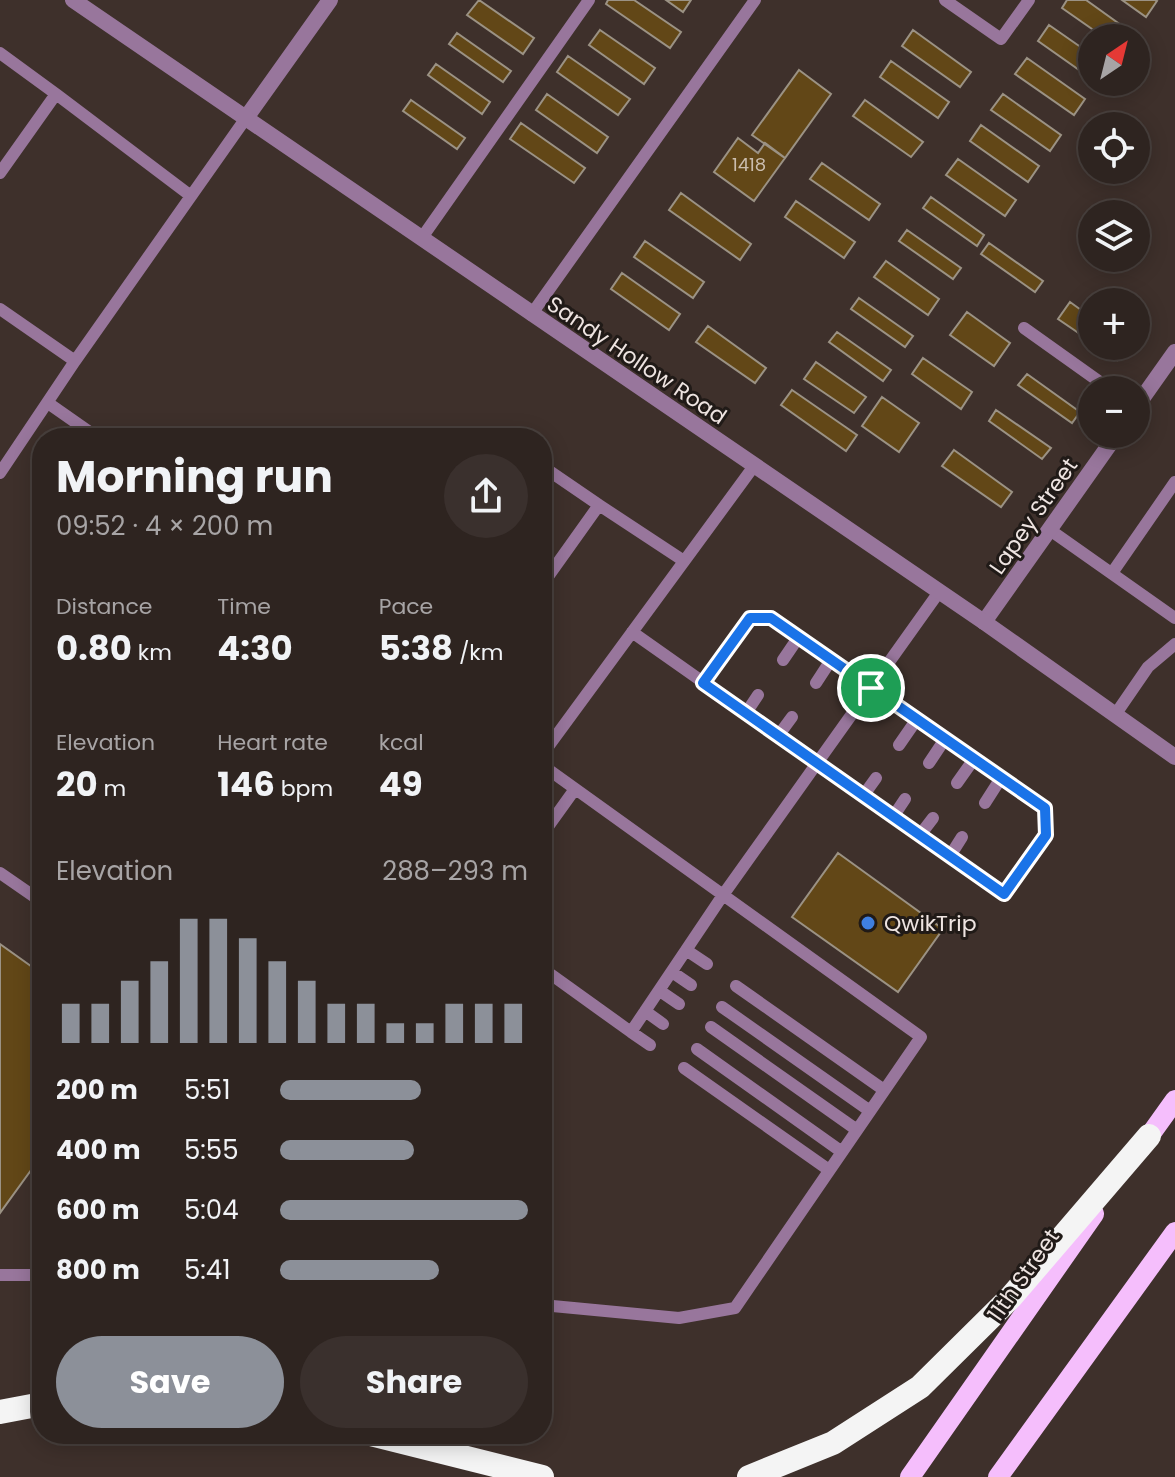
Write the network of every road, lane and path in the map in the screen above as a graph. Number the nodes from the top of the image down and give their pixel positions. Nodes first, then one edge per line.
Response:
1 (73, 0) edge
2 (330, 0) edge
3 (589, 0) edge
4 (755, 0) edge
5 (945, 0) edge
6 (1029, 0) edge
7 (0, 53) edge
8 (56, 94) junction
9 (246, 118) junction
10 (0, 173) edge
11 (191, 196) junction
12 (421, 239) junction
13 (0, 309) edge
14 (531, 315) junction
15 (1024, 328) dead end
16 (1175, 352) edge
17 (75, 361) junction
18 (1091, 376) edge
19 (1150, 387) edge
20 (48, 403) junction
21 (84, 428) edge
22 (1107, 448) edge
23 (754, 466) junction
24 (0, 473) edge
25 (552, 473) edge
26 (1175, 482) edge
27 (599, 505) junction
28 (1050, 530) junction
29 (684, 561) junction
30 (552, 571) edge
31 (1112, 573) junction
32 (939, 592) junction
33 (1175, 618) edge
34 (984, 622) junction
35 (632, 632) junction
36 (798, 638) junction
37 (1175, 644) edge
38 (783, 660) dead end
39 (831, 660) junction
40 (703, 683) junction
41 (816, 683) dead end
42 (871, 688) junction
43 (758, 695) dead end
44 (746, 713) junction
45 (1115, 715) junction
46 (792, 717) dead end
47 (917, 719) junction
48 (778, 736) junction
49 (552, 739) edge
50 (945, 739) junction
51 (899, 745) dead end
52 (1172, 750) edge
53 (974, 759) junction
54 (929, 763) dead end
55 (817, 764) junction
56 (552, 772) edge
57 (876, 778) dead end
58 (1001, 778) junction
59 (957, 783) dead end
60 (575, 789) junction
61 (863, 796) junction
62 (905, 799) dead end
63 (985, 803) dead end
64 (893, 817) junction
65 (933, 818) dead end
66 (552, 821) edge
67 (920, 835) junction
68 (962, 837) dead end
69 (950, 856) junction
70 (0, 873) edge
71 (32, 895) edge
72 (723, 895) junction
73 (686, 950) junction
74 (707, 964) dead end
75 (672, 972) junction
76 (552, 975) edge
77 (691, 985) dead end
78 (736, 986) dead end
79 (660, 991) junction
80 (679, 1004) dead end
81 (722, 1007) dead end
82 (645, 1011) junction
83 (663, 1024) dead end
84 (711, 1027) dead end
85 (631, 1032) junction
86 (650, 1045) dead end
87 (697, 1049) dead end
88 (684, 1068) dead end
89 (884, 1090) junction
90 (1175, 1100) edge
91 (870, 1111) junction
92 (857, 1130) junction
93 (1149, 1136) junction
94 (842, 1152) junction
95 (829, 1170) junction
96 (1175, 1232) edge
97 (0, 1275) edge
98 (32, 1275) edge
99 (552, 1306) edge
100 (32, 1406) edge
101 (0, 1412) edge
102 (411, 1444) edge
103 (542, 1477) edge
104 (749, 1477) edge
105 (910, 1477) edge
106 (998, 1477) edge

1 - 9 street, Sandy Hollow Road
2 - 9 street
3 - 12 lane
4 - 14 lane
5 - 6 lane
7 - 8 lane
8 - 10 lane
8 - 11 lane
9 - 11 lane
9 - 12 street, Sandy Hollow Road
11 - 17 lane
12 - 14 street, Sandy Hollow Road
13 - 17 lane
14 - 23 street, Sandy Hollow Road
15 - 18 lane
16 - 19 street
17 - 20 lane
20 - 21 lane
20 - 24 lane
22 - 28 street, Lapey Street
23 - 29 lane
23 - 32 street, Sandy Hollow Road
25 - 27 lane
26 - 31 lane
27 - 29 lane
27 - 30 lane
28 - 31 lane
28 - 34 street, Lapey Street
29 - 35 lane
31 - 33 lane
32 - 34 street, Sandy Hollow Road
32 - 42 lane
34 - 45 street, Sandy Hollow Road
35 - 40 lane
35 - 49 lane
36 - 38 lane
36 - 39 lane
36 - 40 lane
37 - 45 lane
39 - 41 lane
39 - 42 lane
40 - 44 lane
42 - 47 lane
42 - 55 lane
43 - 44 lane
44 - 48 lane
45 - 52 street, Sandy Hollow Road
46 - 48 lane
47 - 50 lane
47 - 51 lane
48 - 55 lane
50 - 53 lane
50 - 54 lane
53 - 58 lane
53 - 59 lane
55 - 61 lane
55 - 72 lane
56 - 60 lane
57 - 61 lane
58 - 63 lane
58 - 69 lane
60 - 66 lane
60 - 72 lane
61 - 64 lane
62 - 64 lane
64 - 67 lane
65 - 67 lane
67 - 69 lane
68 - 69 lane
70 - 71 lane
72 - 73 lane
72 - 89 lane
73 - 74 lane
73 - 75 lane
75 - 77 lane
75 - 79 lane
76 - 85 lane
78 - 89 lane
79 - 80 lane
79 - 82 lane
81 - 91 lane
82 - 83 lane
82 - 85 lane
84 - 92 lane
85 - 86 lane
87 - 94 lane
88 - 95 lane
89 - 91 lane
90 - 93 main road, 11th Street
91 - 92 lane
92 - 94 lane
93 - 104 highway
93 - 105 main road, 11th Street
94 - 95 lane
95 - 99 lane
96 - 106 main road
97 - 98 lane
100 - 101 highway
102 - 103 highway

